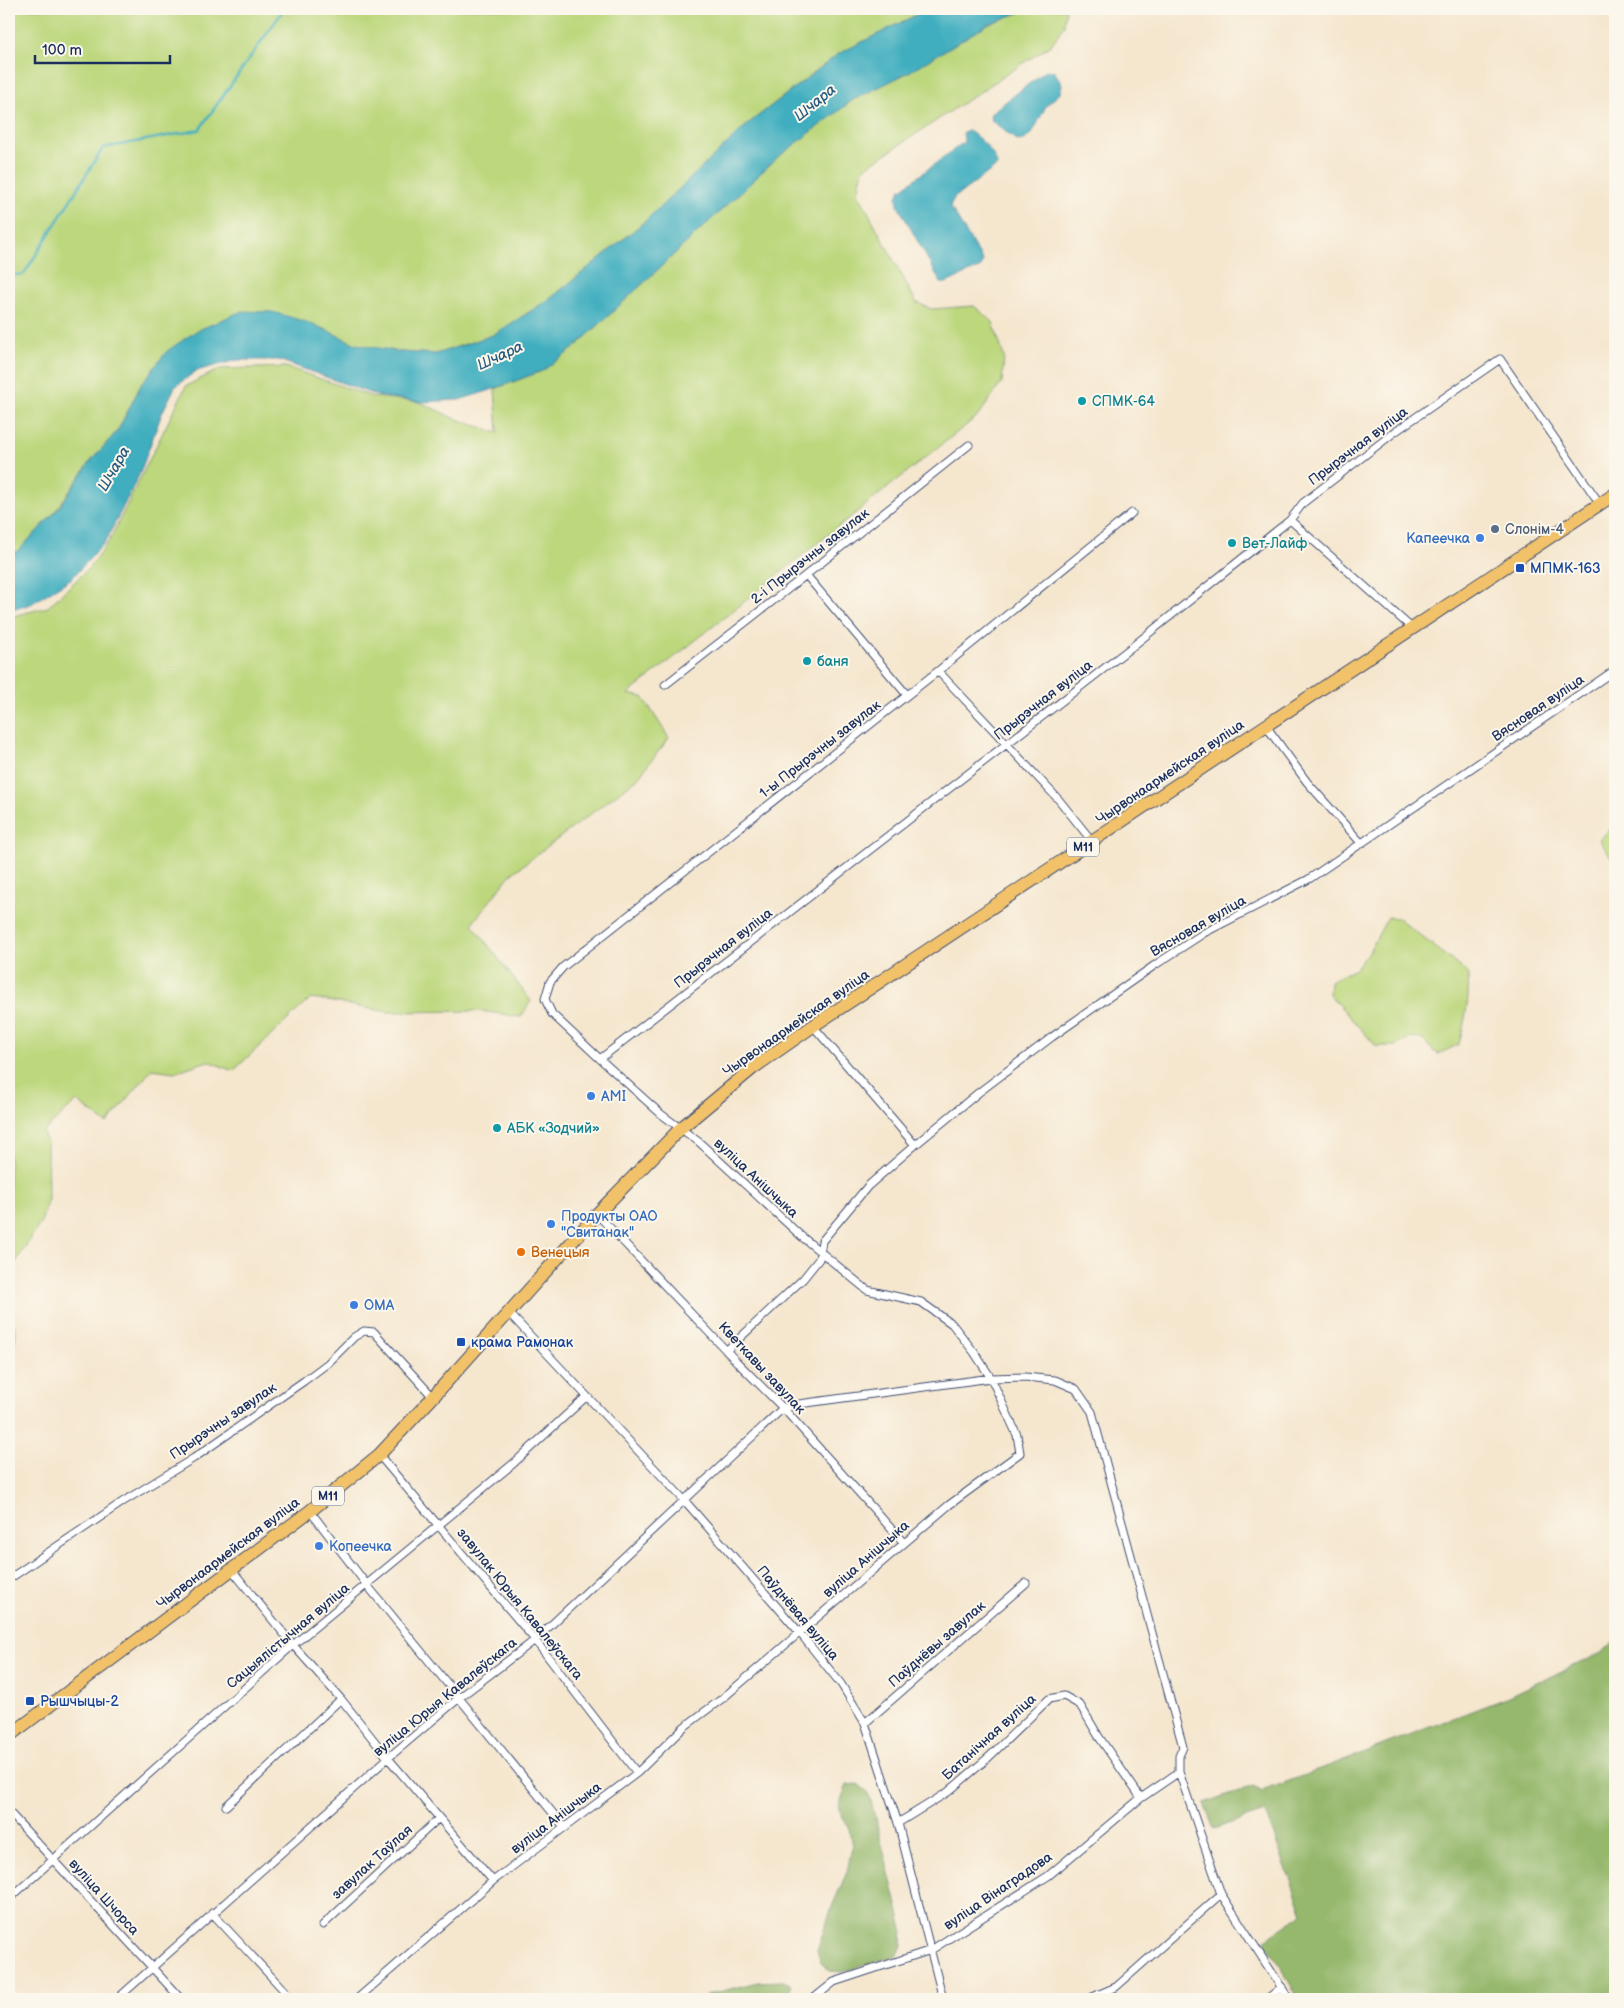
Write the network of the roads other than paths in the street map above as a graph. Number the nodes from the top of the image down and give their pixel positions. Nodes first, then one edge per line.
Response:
1 (969, 445) dead end
2 (1615, 494) edge
3 (1600, 504) junction
4 (1132, 513) dead end
5 (1290, 520) junction
6 (806, 575) junction
7 (1413, 629) junction
8 (1615, 670) edge
9 (938, 671) junction
10 (665, 685) dead end
11 (907, 695) junction
12 (1266, 726) junction
13 (1007, 744) junction
14 (1092, 841) junction
15 (1362, 844) junction
16 (552, 1014) joint
17 (813, 1026) junction
18 (600, 1059) junction
19 (681, 1128) junction
20 (915, 1145) junction
21 (597, 1214) junction
22 (819, 1250) junction
23 (509, 1313) junction
24 (727, 1350) junction
25 (991, 1378) junction
26 (587, 1396) junction
27 (434, 1397) junction
28 (783, 1408) junction
29 (379, 1455) junction
30 (685, 1501) junction
31 (310, 1511) junction
32 (439, 1524) junction
33 (904, 1543) junction
34 (232, 1570) junction
35 (9, 1579) edge
36 (1026, 1584) dead end
37 (367, 1585) junction
38 (800, 1633) junction
39 (535, 1640) junction
40 (293, 1645) junction
41 (459, 1698) junction
42 (341, 1699) junction
43 (864, 1723) junction
44 (9, 1736) edge
45 (388, 1758) junction
46 (1179, 1772) junction
47 (637, 1773) junction
48 (1141, 1798) junction
49 (226, 1806) dead end
50 (9, 1812) edge
51 (439, 1818) junction
52 (898, 1823) junction
53 (565, 1828) junction
54 (52, 1859) junction
55 (493, 1881) junction
56 (1221, 1894) junction
57 (9, 1899) edge
58 (212, 1913) junction
59 (322, 1925) dead end
60 (931, 1950) junction
61 (152, 1968) junction
62 (1282, 1987) junction
63 (117, 1999) edge
64 (181, 1999) edge
65 (292, 1999) edge
66 (357, 1999) edge
67 (813, 1999) edge
68 (943, 1999) edge
69 (1088, 1999) edge
70 (1267, 1999) edge
71 (1289, 1999) edge

1 - 6 street, 2-і Прырэчны завулак
2 - 3 highway, Чырвонаармейская вуліца / М11
3 - 5 street, Прырэчная вуліца
3 - 7 highway, Чырвонаармейская вуліца / М11
4 - 9 street, 1-ы Прырэчны завулак
5 - 7 street
5 - 13 street, Прырэчная вуліца
6 - 10 street, 2-і Прырэчны завулак
6 - 11 street
7 - 12 highway, Чырвонаармейская вуліца / М11
8 - 15 street, Вясновая вуліца
9 - 11 street, 1-ы Прырэчны завулак
9 - 13 street
11 - 16 street, 1-ы Прырэчны завулак
12 - 14 highway, Чырвонаармейская вуліца / М11
12 - 15 street
13 - 14 street
13 - 18 street, Прырэчная вуліца
14 - 17 highway, Чырвонаармейская вуліца / М11
15 - 20 street, Вясновая вуліца
16 - 18 street, вуліца Анішчыка
17 - 19 highway, Чырвонаармейская вуліца / М11
17 - 20 street
18 - 19 street, вуліца Анішчыка
19 - 21 highway, Чырвонаармейская вуліца / М11
19 - 22 street, вуліца Анішчыка
20 - 22 street, Вясновая вуліца
21 - 23 highway, Чырвонаармейская вуліца / М11
21 - 24 street, Кветкавы завулак
22 - 24 street
22 - 25 street, вуліца Анішчыка
23 - 26 street, Паўднёвая вуліца
23 - 27 highway, Чырвонаармейская вуліца / М11
24 - 28 street, Кветкавы завулак
25 - 28 street
25 - 33 street, вуліца Анішчыка
25 - 46 street
26 - 30 street, Паўднёвая вуліца
26 - 32 street, Сацыялістычная вуліца
27 - 29 highway, Чырвонаармейская вуліца / М11
27 - 35 street, Прырэчны завулак
28 - 30 street, вуліца Юрыя Кавалеўскага
28 - 33 street, Кветкавы завулак
29 - 31 highway, Чырвонаармейская вуліца / М11
29 - 32 street, завулак Юрыя Кавалеўскага
30 - 38 street, Паўднёвая вуліца
30 - 39 street, вуліца Юрыя Кавалеўскага
31 - 34 highway, Чырвонаармейская вуліца / М11
31 - 37 street
32 - 37 street, Сацыялістычная вуліца
32 - 39 street, завулак Юрыя Кавалеўскага
33 - 38 street, вуліца Анішчыка
34 - 40 street
34 - 44 highway, Чырвонаармейская вуліца / М11
36 - 43 street, Паўднёвы завулак
37 - 40 street, Сацыялістычная вуліца
37 - 41 street
38 - 43 street, Паўднёвая вуліца
38 - 47 street, вуліца Анішчыка
39 - 41 street, вуліца Юрыя Кавалеўскага
39 - 47 street, завулак Юрыя Кавалеўскага
40 - 42 street
40 - 54 street, Сацыялістычная вуліца
41 - 45 street, вуліца Юрыя Кавалеўскага
41 - 53 street
42 - 45 street
42 - 49 street
43 - 52 street, Паўднёвая вуліца
45 - 51 street
45 - 58 street, вуліца Юрыя Кавалеўскага
46 - 48 street, вуліца Вінаградова
46 - 56 street
47 - 53 street, вуліца Анішчыка
48 - 52 street, Батанічная вуліца
48 - 60 street, вуліца Вінаградова
50 - 54 street, вуліца Шчорса
51 - 55 street
51 - 59 street, завулак Таўлая
52 - 60 street, Паўднёвая вуліца
53 - 55 street, вуліца Анішчыка
54 - 57 street, Сацыялістычная вуліца
54 - 61 street, вуліца Шчорса
55 - 66 street, вуліца Анішчыка
56 - 62 street
56 - 69 street
58 - 61 street, вуліца Юрыя Кавалеўскага
58 - 65 street
60 - 67 street, вуліца Вінаградова
60 - 68 street, Паўднёвая вуліца
61 - 63 street, вуліца Юрыя Кавалеўскага
61 - 64 street, вуліца Шчорса
62 - 70 street
62 - 71 street

